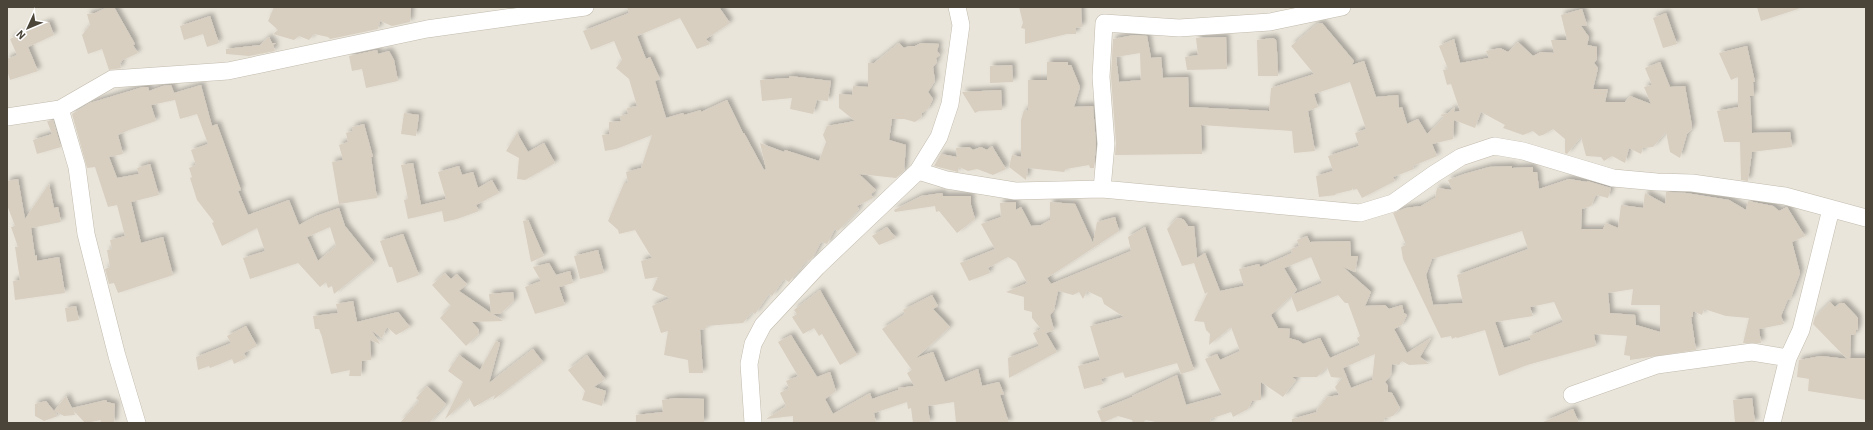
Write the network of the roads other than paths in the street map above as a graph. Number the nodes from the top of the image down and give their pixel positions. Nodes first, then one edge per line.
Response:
1 (584, 7) edge
2 (956, 7) edge
3 (1342, 7) edge
4 (60, 109) junction
5 (7, 117) edge
6 (918, 171) junction
7 (1102, 189) junction
8 (1831, 209) junction
9 (1866, 218) edge
10 (1788, 358) junction
11 (1572, 395) dead end
12 (137, 423) edge
13 (753, 423) edge
14 (1772, 423) edge

1 - 4 street
2 - 6 street
3 - 7 street
4 - 5 street
4 - 12 street
6 - 7 street
6 - 13 street
7 - 8 street
8 - 9 street
8 - 10 street
10 - 11 street
10 - 14 street

